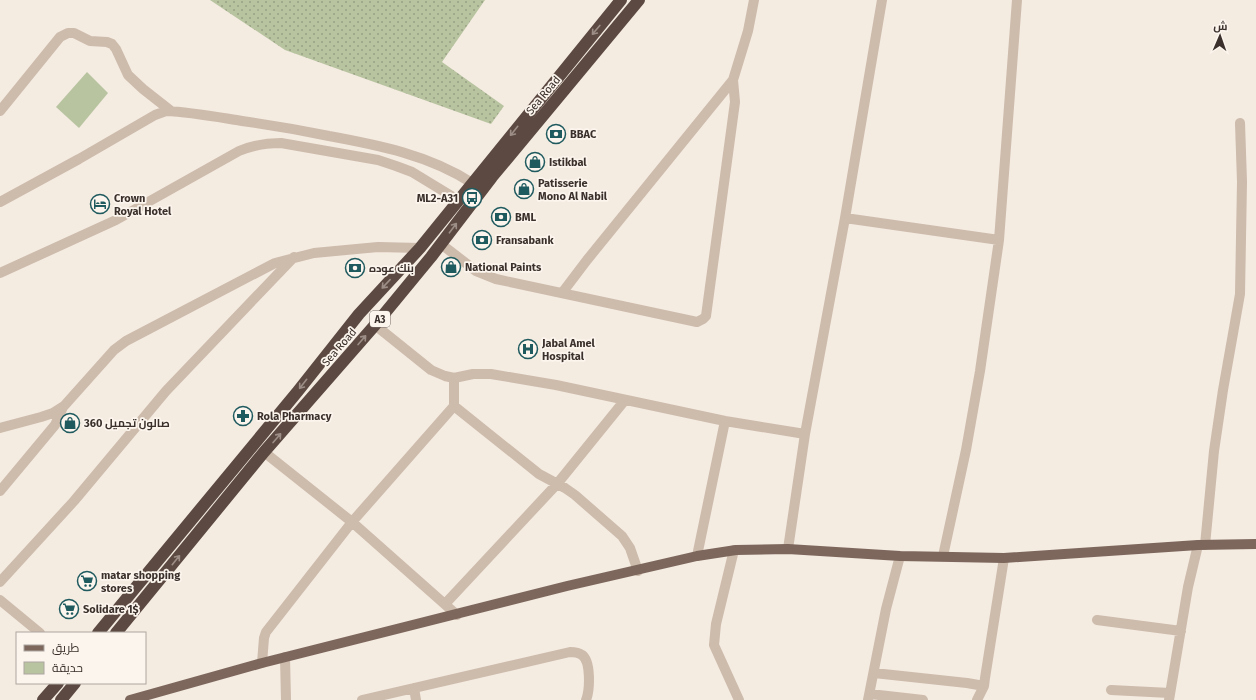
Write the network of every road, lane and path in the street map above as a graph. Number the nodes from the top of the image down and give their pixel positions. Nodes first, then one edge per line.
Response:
1 (621, 0) edge
2 (639, 0) edge
3 (754, 0) edge
4 (882, 0) edge
5 (1017, 0) edge
6 (733, 80) junction
7 (0, 111) edge
8 (171, 111) junction
9 (1240, 124) dead end
10 (472, 183) junction
11 (458, 200) junction
12 (0, 202) edge
13 (845, 218) junction
14 (999, 240) junction
15 (441, 244) junction
16 (420, 248) junction
17 (294, 257) junction
18 (0, 273) edge
19 (562, 293) junction
20 (375, 325) junction
21 (454, 378) junction
22 (625, 400) junction
23 (64, 406) junction
24 (454, 406) junction
25 (725, 421) junction
26 (0, 428) edge
27 (805, 434) junction
28 (264, 452) junction
29 (557, 484) junction
30 (0, 491) edge
31 (352, 522) junction
32 (1256, 544) edge
33 (1202, 545) junction
34 (788, 549) junction
35 (734, 550) junction
36 (697, 556) junction
37 (900, 556) junction
38 (944, 556) junction
39 (1004, 558) junction
40 (638, 571) junction
41 (0, 582) edge
42 (0, 600) edge
43 (445, 604) junction
44 (457, 615) junction
45 (1097, 620) dead end
46 (1181, 631) junction
47 (39, 632) edge
48 (99, 632) edge
49 (117, 632) edge
50 (285, 657) junction
51 (262, 663) junction
52 (874, 673) junction
53 (57, 684) edge
54 (74, 684) edge
55 (984, 686) junction
56 (414, 688) junction
57 (1111, 690) dead end
58 (1169, 696) edge
59 (869, 697) edge
60 (42, 700) edge
61 (61, 700) edge
62 (130, 700) edge
63 (286, 700) edge
64 (362, 700) edge
65 (416, 700) edge
66 (586, 700) edge
67 (739, 700) edge
68 (923, 700) edge
69 (977, 700) edge

1 -> 10 highway, Sea Road / A3
15 -> 2 highway, Sea Road / A3
3 - 6 street
4 - 13 street
5 - 14 street
6 - 19 street
6 - 19 street
7 - 8 street
8 - 10 street
8 - 12 street
9 - 33 street
10 - 11 highway, Sea Road / A3
11 - 16 highway, Sea Road / A3
11 - 18 street
13 - 14 street
13 - 27 street
14 - 38 street
15 - 19 street
15 - 20 highway, Sea Road / A3
16 - 17 street
16 -> 48 highway, Sea Road / A3
17 - 23 street
17 - 41 street
20 - 21 street
28 -> 20 highway, Sea Road / A3
21 - 22 street
21 - 24 street
22 - 25 street
22 - 29 street
23 - 26 street
23 - 30 street
24 - 29 street
24 - 31 street
25 - 27 street
25 - 36 street
27 - 34 street
28 - 31 street
49 -> 28 highway, Sea Road / A3
29 - 40 street
29 - 43 street
31 - 43 street
31 - 51 street
32 - 33 main road
33 - 39 main road
33 - 46 street
34 - 35 main road
34 - 37 main road
35 - 36 main road
35 - 67 street
36 - 40 main road
37 - 38 main road
37 - 52 street
38 - 39 main road
39 - 55 street
40 - 44 main road
42 - 47 street
43 - 44 street
44 - 50 main road
45 - 46 street
46 - 58 street
50 - 51 main road
50 - 63 street
51 - 62 main road
52 - 55 street
52 - 59 street
53 - 60 highway
54 - 61 highway
55 - 69 street
56 - 64 street
56 - 65 street
56 - 66 street
57 - 58 street
59 - 68 street

